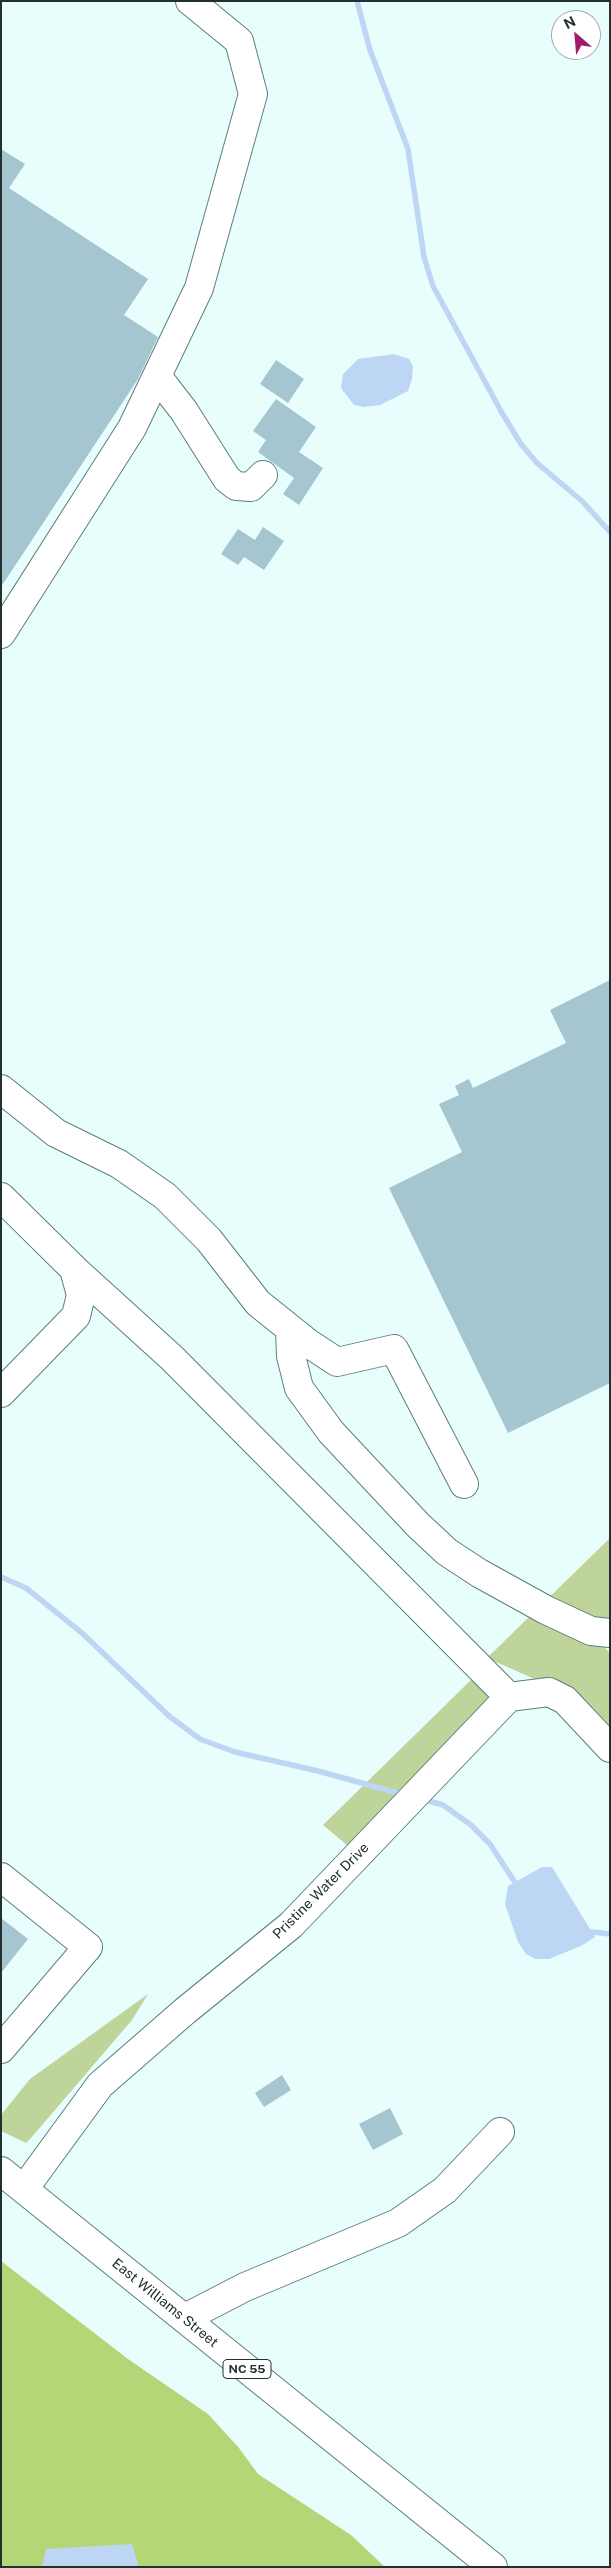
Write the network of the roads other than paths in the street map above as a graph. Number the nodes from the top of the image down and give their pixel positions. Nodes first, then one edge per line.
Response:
1 (190, 1) edge
2 (157, 376) junction
3 (263, 475) dead end
4 (1, 634) edge
5 (1, 1088) edge
6 (1, 1197) edge
7 (74, 1269) junction
8 (290, 1330) junction
9 (1, 1393) edge
10 (464, 1484) dead end
11 (610, 1633) edge
12 (509, 1697) junction
13 (610, 1748) edge
14 (1, 1876) edge
15 (1, 2049) edge
16 (500, 2132) dead end
17 (1, 2171) edge
18 (24, 2189) junction
19 (185, 2318) junction
20 (493, 2567) edge

1 - 2 main road
2 - 3 main road
2 - 4 main road
5 - 8 main road
6 - 7 main road
7 - 9 main road
7 - 12 main road
8 - 10 main road
8 - 11 main road
12 - 13 main road
12 - 18 main road, Pristine Water Drive
14 - 15 main road
16 - 19 main road
17 - 18 main road, East Williams Street / NC 55
18 - 19 main road, East Williams Street / NC 55
19 - 20 main road, East Williams Street / NC 55

